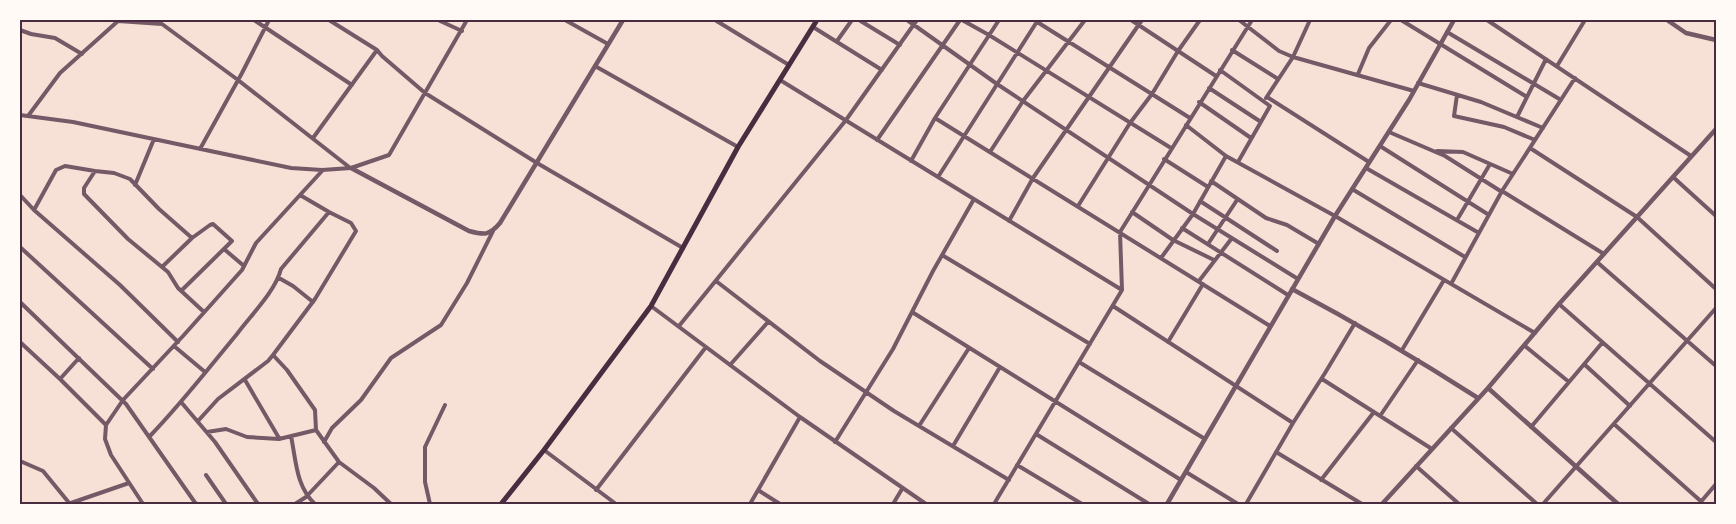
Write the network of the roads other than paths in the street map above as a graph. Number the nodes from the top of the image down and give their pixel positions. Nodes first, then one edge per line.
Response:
1 (118, 20) edge
2 (254, 20) edge
3 (269, 20) edge
4 (329, 20) edge
5 (438, 20) edge
6 (467, 20) edge
7 (565, 20) edge
8 (623, 20) edge
9 (715, 20) edge
10 (816, 20) edge
11 (852, 20) edge
12 (859, 20) edge
13 (907, 20) edge
14 (917, 20) edge
15 (961, 20) edge
16 (999, 20) edge
17 (1036, 20) edge
18 (1085, 20) edge
19 (1131, 20) edge
20 (1142, 20) edge
21 (1200, 20) edge
22 (1239, 20) edge
23 (1252, 20) edge
24 (1310, 20) edge
25 (1391, 20) edge
26 (1401, 20) edge
27 (1453, 20) edge
28 (1487, 20) edge
29 (1585, 20) edge
30 (1667, 20) edge
31 (163, 22) edge
32 (914, 24) junction
33 (1138, 24) junction
34 (265, 26) junction
35 (812, 26) junction
36 (1247, 26) junction
37 (20, 30) edge
38 (462, 31) junction
39 (1447, 32) junction
40 (989, 35) junction
41 (1716, 39) edge
42 (837, 41) junction
43 (1069, 42) junction
44 (1440, 43) junction
45 (608, 44) junction
46 (900, 45) junction
47 (941, 45) junction
48 (377, 50) junction
49 (1232, 50) junction
50 (1178, 51) junction
51 (1017, 53) junction
52 (82, 54) junction
53 (1293, 57) junction
54 (1546, 58) junction
55 (595, 65) junction
56 (789, 65) junction
57 (970, 65) junction
58 (1557, 66) junction
59 (1110, 68) junction
60 (882, 70) junction
61 (1220, 70) junction
62 (1046, 71) junction
63 (1358, 74) junction
64 (1216, 76) junction
65 (1575, 78) junction
66 (1278, 79) junction
67 (238, 80) junction
68 (780, 80) junction
69 (1418, 83) junction
70 (997, 84) junction
71 (1534, 84) junction
72 (352, 85) junction
73 (1208, 88) junction
74 (1414, 91) junction
75 (425, 93) junction
76 (1152, 94) junction
77 (1457, 95) junction
78 (1088, 97) junction
79 (1527, 97) junction
80 (1265, 99) junction
81 (1023, 100) junction
82 (1561, 100) junction
83 (1199, 102) junction
84 (20, 115) edge
85 (28, 116) junction
86 (1517, 117) junction
87 (935, 118) junction
88 (1190, 118) junction
89 (846, 120) junction
90 (1261, 122) junction
91 (1130, 123) junction
92 (1185, 124) junction
93 (1543, 128) junction
94 (1716, 129) edge
95 (1066, 130) junction
96 (1389, 132) junction
97 (964, 136) junction
98 (313, 138) junction
99 (1251, 138) junction
100 (154, 140) junction
101 (877, 140) junction
102 (1535, 140) junction
103 (1380, 146) junction
104 (738, 147) junction
105 (1171, 148) junction
106 (1530, 148) junction
107 (200, 149) junction
108 (1434, 151) junction
109 (990, 152) junction
110 (1226, 156) junction
111 (1691, 156) junction
112 (1108, 157) junction
113 (1164, 159) junction
114 (911, 160) junction
115 (1238, 162) junction
116 (537, 163) junction
117 (1490, 164) junction
118 (1368, 165) junction
119 (351, 168) junction
120 (322, 170) junction
121 (95, 171) junction
122 (1513, 174) junction
123 (938, 177) junction
124 (1673, 177) junction
125 (1033, 178) junction
126 (1481, 179) junction
127 (1211, 181) junction
128 (1149, 184) junction
129 (135, 185) junction
130 (1208, 188) junction
131 (1352, 189) junction
132 (1502, 191) junction
133 (20, 195) edge
134 (300, 195) junction
135 (974, 199) junction
136 (1237, 200) junction
137 (1200, 201) junction
138 (1468, 201) junction
139 (1077, 206) junction
140 (34, 210) junction
141 (328, 212) junction
142 (1132, 212) junction
143 (1193, 214) junction
144 (1489, 215) junction
145 (1335, 216) junction
146 (1716, 216) edge
147 (1637, 217) junction
148 (1226, 218) junction
149 (1457, 220) junction
150 (1009, 221) junction
151 (1182, 228) junction
152 (1219, 230) junction
153 (493, 231) junction
154 (1120, 232) junction
155 (1479, 233) junction
156 (192, 238) junction
157 (1232, 238) junction
158 (1173, 240) junction
159 (1208, 244) junction
160 (1318, 244) junction
161 (20, 247) edge
162 (683, 248) junction
163 (224, 249) junction
164 (1277, 251) dead end
165 (1221, 253) junction
166 (1604, 254) junction
167 (942, 255) junction
168 (1465, 257) junction
169 (1161, 258) junction
170 (1214, 260) junction
171 (1597, 262) junction
172 (244, 266) junction
173 (162, 267) junction
174 (279, 278) junction
175 (1298, 279) junction
176 (716, 280) junction
177 (1444, 280) junction
178 (1201, 282) junction
179 (1451, 284) junction
180 (1292, 289) junction
181 (1716, 289) edge
182 (182, 290) junction
183 (1122, 290) junction
184 (1288, 296) junction
185 (20, 302) edge
186 (313, 302) junction
187 (1559, 304) junction
188 (651, 306) junction
189 (1113, 306) junction
190 (1716, 308) edge
191 (204, 312) junction
192 (912, 312) junction
193 (768, 322) junction
194 (1355, 323) junction
195 (679, 326) junction
196 (1270, 326) junction
197 (1535, 333) junction
198 (1688, 340) junction
199 (20, 342) edge
200 (178, 342) junction
201 (1168, 342) junction
202 (1602, 343) junction
203 (1090, 344) junction
204 (174, 346) junction
205 (1525, 346) junction
206 (706, 347) junction
207 (969, 348) junction
208 (1402, 350) junction
209 (273, 354) junction
210 (79, 358) junction
211 (1418, 360) junction
212 (1079, 362) junction
213 (1584, 364) junction
214 (730, 365) junction
215 (1716, 366) edge
216 (1000, 367) junction
217 (153, 369) junction
218 (205, 372) junction
219 (60, 379) junction
220 (245, 379) junction
221 (1322, 379) junction
222 (1569, 382) junction
223 (1649, 384) junction
224 (1236, 386) junction
225 (1488, 388) junction
226 (866, 391) junction
227 (1478, 398) junction
228 (123, 400) junction
229 (1056, 401) junction
230 (181, 402) junction
231 (445, 405) dead end
232 (1630, 406) junction
233 (1374, 412) junction
234 (1380, 416) junction
235 (800, 417) junction
236 (198, 421) junction
237 (1293, 423) junction
238 (1614, 424) junction
239 (106, 425) junction
240 (920, 426) junction
241 (1531, 427) junction
242 (1451, 428) junction
243 (316, 430) junction
244 (207, 432) junction
245 (1036, 434) junction
246 (150, 436) junction
247 (291, 436) junction
248 (279, 439) junction
249 (1205, 439) junction
250 (324, 442) junction
251 (835, 442) junction
252 (1716, 442) edge
253 (952, 446) junction
254 (1432, 449) junction
255 (544, 450) junction
256 (1276, 452) junction
257 (20, 461) edge
258 (339, 462) junction
259 (1017, 465) junction
260 (1416, 466) junction
261 (1576, 467) junction
262 (1186, 472) junction
263 (206, 475) dead end
264 (1009, 480) junction
265 (1181, 480) junction
266 (1321, 480) junction
267 (129, 483) junction
268 (1716, 484) edge
269 (902, 489) junction
270 (596, 490) junction
271 (758, 490) junction
272 (306, 497) junction
273 (69, 504) edge
274 (143, 504) edge
275 (196, 504) edge
276 (226, 504) edge
277 (258, 504) edge
278 (295, 504) edge
279 (315, 504) edge
280 (391, 504) edge
281 (430, 504) edge
282 (501, 504) edge
283 (616, 504) edge
284 (750, 504) edge
285 (780, 504) edge
286 (893, 504) edge
287 (926, 504) edge
288 (994, 504) edge
289 (1082, 504) edge
290 (1149, 504) edge
291 (1167, 504) edge
292 (1238, 504) edge
293 (1246, 504) edge
294 (1362, 504) edge
295 (1382, 504) edge
296 (1459, 504) edge
297 (1537, 504) edge
298 (1543, 504) edge
299 (1618, 504) edge
300 (1701, 504) edge

1 - 31 street
1 - 52 street
2 - 34 street
3 - 34 street
4 - 48 street
5 - 38 street
6 - 38 street
7 - 45 street
8 - 45 street
9 - 56 street
10 - 35 main road
11 - 42 street
12 - 46 street
13 - 32 street
14 - 32 street
15 - 40 street
15 - 47 street
16 - 40 street
17 - 43 street
17 - 51 street
18 - 43 street
19 - 33 street
20 - 33 street
21 - 50 street
22 - 36 street
23 - 36 street
24 - 53 street
25 - 63 street
26 - 44 street
27 - 39 street
28 - 54 street
29 - 58 street
30 - 41 street
31 - 67 street
32 - 46 street
32 - 47 street
33 - 50 street
33 - 59 street
34 - 67 street
34 - 72 street
35 - 42 street
35 - 56 main road
36 - 49 street
36 - 53 street
37 - 52 street
38 - 75 street
39 - 44 street
39 - 71 street
40 - 51 street
40 - 57 street
42 - 60 street
43 - 59 street
43 - 62 street
44 - 69 street
44 - 79 street
45 - 55 street
46 - 60 street
47 - 57 street
47 - 101 street
48 - 72 street
48 - 75 street
49 - 61 street
49 - 66 street
50 - 64 street
50 - 76 street
51 - 62 street
51 - 70 street
52 - 85 street
53 - 63 street
53 - 66 street
54 - 58 street
54 - 71 street
55 - 104 street
55 - 116 street
56 - 68 main road
57 - 70 street
57 - 87 street
58 - 65 street
59 - 76 street
59 - 78 street
60 - 89 street
61 - 64 street
61 - 80 street
62 - 78 street
62 - 81 street
63 - 74 street
64 - 73 street
65 - 82 street
65 - 111 street
66 - 80 street
67 - 98 street
67 - 107 street
68 - 89 street
68 - 104 main road
69 - 74 street
69 - 77 street
70 - 81 street
70 - 97 street
71 - 79 street
71 - 82 street
72 - 98 street
73 - 83 street
73 - 90 street
74 - 96 street
75 - 116 street
75 - 119 street
76 - 88 street
76 - 91 street
77 - 86 street
77 - 102 street
78 - 91 street
78 - 95 street
79 - 86 street
80 - 90 street
80 - 118 street
81 - 95 street
81 - 109 street
82 - 93 street
83 - 88 street
83 - 99 street
84 - 85 street
85 - 100 street
86 - 93 street
87 - 97 street
87 - 114 street
88 - 92 street
89 - 101 street
89 - 176 street
90 - 99 street
91 - 105 street
91 - 112 street
92 - 105 street
92 - 110 street
93 - 102 street
94 - 111 street
95 - 112 street
95 - 125 street
96 - 103 street
96 - 108 street
97 - 109 street
97 - 123 street
98 - 119 street
99 - 115 street
100 - 107 street
100 - 129 street
101 - 114 street
102 - 106 street
103 - 118 street
103 - 138 street
104 - 162 main road
105 - 113 street
106 - 122 street
106 - 147 street
107 - 120 street
108 - 117 street
108 - 126 street
109 - 125 street
110 - 115 street
110 - 127 street
111 - 124 street
112 - 128 street
112 - 139 street
113 - 128 street
113 - 130 street
114 - 123 street
115 - 145 street
116 - 153 street
116 - 162 street
117 - 122 street
117 - 126 street
118 - 131 street
118 - 149 street
119 - 120 street
119 - 153 street
120 - 134 street
121 - 129 street
121 - 140 street
121 - 173 street
122 - 132 street
123 - 135 street
124 - 146 street
124 - 147 street
125 - 139 street
125 - 150 street
126 - 132 street
126 - 138 street
127 - 130 street
127 - 136 street
128 - 142 street
128 - 143 street
129 - 156 street
130 - 137 street
131 - 145 street
131 - 168 street
132 - 144 street
132 - 166 street
133 - 140 street
134 - 141 street
134 - 172 street
135 - 150 street
135 - 167 street
136 - 148 street
136 - 160 street
137 - 143 street
137 - 148 street
138 - 144 street
138 - 149 street
139 - 154 street
140 - 200 street
141 - 174 street
141 - 186 street
142 - 154 street
142 - 158 street
143 - 151 street
143 - 152 street
144 - 155 street
145 - 160 street
145 - 177 street
147 - 166 street
147 - 181 street
148 - 152 street
148 - 164 street
149 - 155 street
150 - 183 street
151 - 158 street
151 - 159 street
152 - 157 street
152 - 159 street
153 - 250 street
154 - 169 street
154 - 183 street
155 - 168 street
156 - 163 street
156 - 173 street
157 - 165 street
157 - 175 street
158 - 169 street
158 - 170 street
159 - 165 street
160 - 175 street
161 - 217 street
162 - 188 main road
163 - 172 street
163 - 182 street
165 - 170 street
165 - 184 street
166 - 171 street
167 - 192 street
167 - 203 street
168 - 179 street
169 - 178 street
170 - 178 street
171 - 187 street
171 - 198 street
172 - 191 street
173 - 182 street
174 - 186 street
174 - 218 street
175 - 180 street
176 - 193 street
176 - 195 street
177 - 179 street
177 - 208 street
178 - 196 street
178 - 201 street
179 - 197 street
180 - 184 street
180 - 194 street
182 - 191 street
183 - 189 street
184 - 196 street
185 - 210 street
186 - 209 street
187 - 197 street
187 - 202 street
188 - 195 street
188 - 255 main road
189 - 201 street
189 - 203 street
190 - 198 street
191 - 200 street
192 - 207 street
192 - 226 street
193 - 214 street
193 - 226 street
194 - 208 street
194 - 221 street
195 - 206 street
196 - 224 street
197 - 205 street
198 - 215 street
198 - 223 street
199 - 219 street
200 - 204 street
201 - 224 street
202 - 213 street
202 - 223 street
203 - 212 street
204 - 217 street
204 - 218 street
205 - 222 street
205 - 225 street
206 - 214 street
206 - 270 street
207 - 216 street
207 - 240 street
208 - 211 street
209 - 220 street
209 - 243 street
210 - 219 street
210 - 228 street
211 - 227 street
211 - 234 street
212 - 229 street
212 - 249 street
213 - 222 street
213 - 232 street
214 - 235 street
216 - 229 street
216 - 253 street
217 - 228 street
218 - 230 street
219 - 239 street
220 - 236 street
220 - 248 street
221 - 233 street
221 - 237 street
222 - 241 street
223 - 232 street
223 - 252 street
224 - 237 street
224 - 249 street
225 - 227 street
225 - 241 street
226 - 240 street
226 - 251 street
227 - 242 street
228 - 239 street
228 - 246 street
229 - 245 street
229 - 265 street
230 - 236 street
230 - 246 street
231 - 281 street
232 - 238 street
233 - 234 street
233 - 266 street
234 - 254 street
235 - 251 street
235 - 271 street
236 - 244 street
237 - 256 street
238 - 261 street
238 - 300 street
239 - 267 street
240 - 253 street
241 - 261 street
242 - 254 street
242 - 297 street
243 - 247 street
243 - 250 street
244 - 248 street
244 - 277 street
245 - 259 street
245 - 290 street
246 - 275 street
247 - 248 street
247 - 272 street
249 - 262 street
250 - 258 street
251 - 269 street
253 - 264 street
254 - 260 street
255 - 270 street
255 - 282 main road
256 - 266 street
256 - 293 street
257 - 273 street
258 - 272 street
258 - 280 street
259 - 264 street
259 - 289 street
260 - 295 street
260 - 296 street
261 - 298 street
261 - 299 street
262 - 265 street
262 - 292 street
263 - 276 street
264 - 288 street
265 - 291 street
266 - 294 street
267 - 273 street
267 - 274 street
268 - 300 street
269 - 286 street
269 - 287 street
270 - 283 street
271 - 284 street
271 - 285 street
272 - 278 street
272 - 279 street

